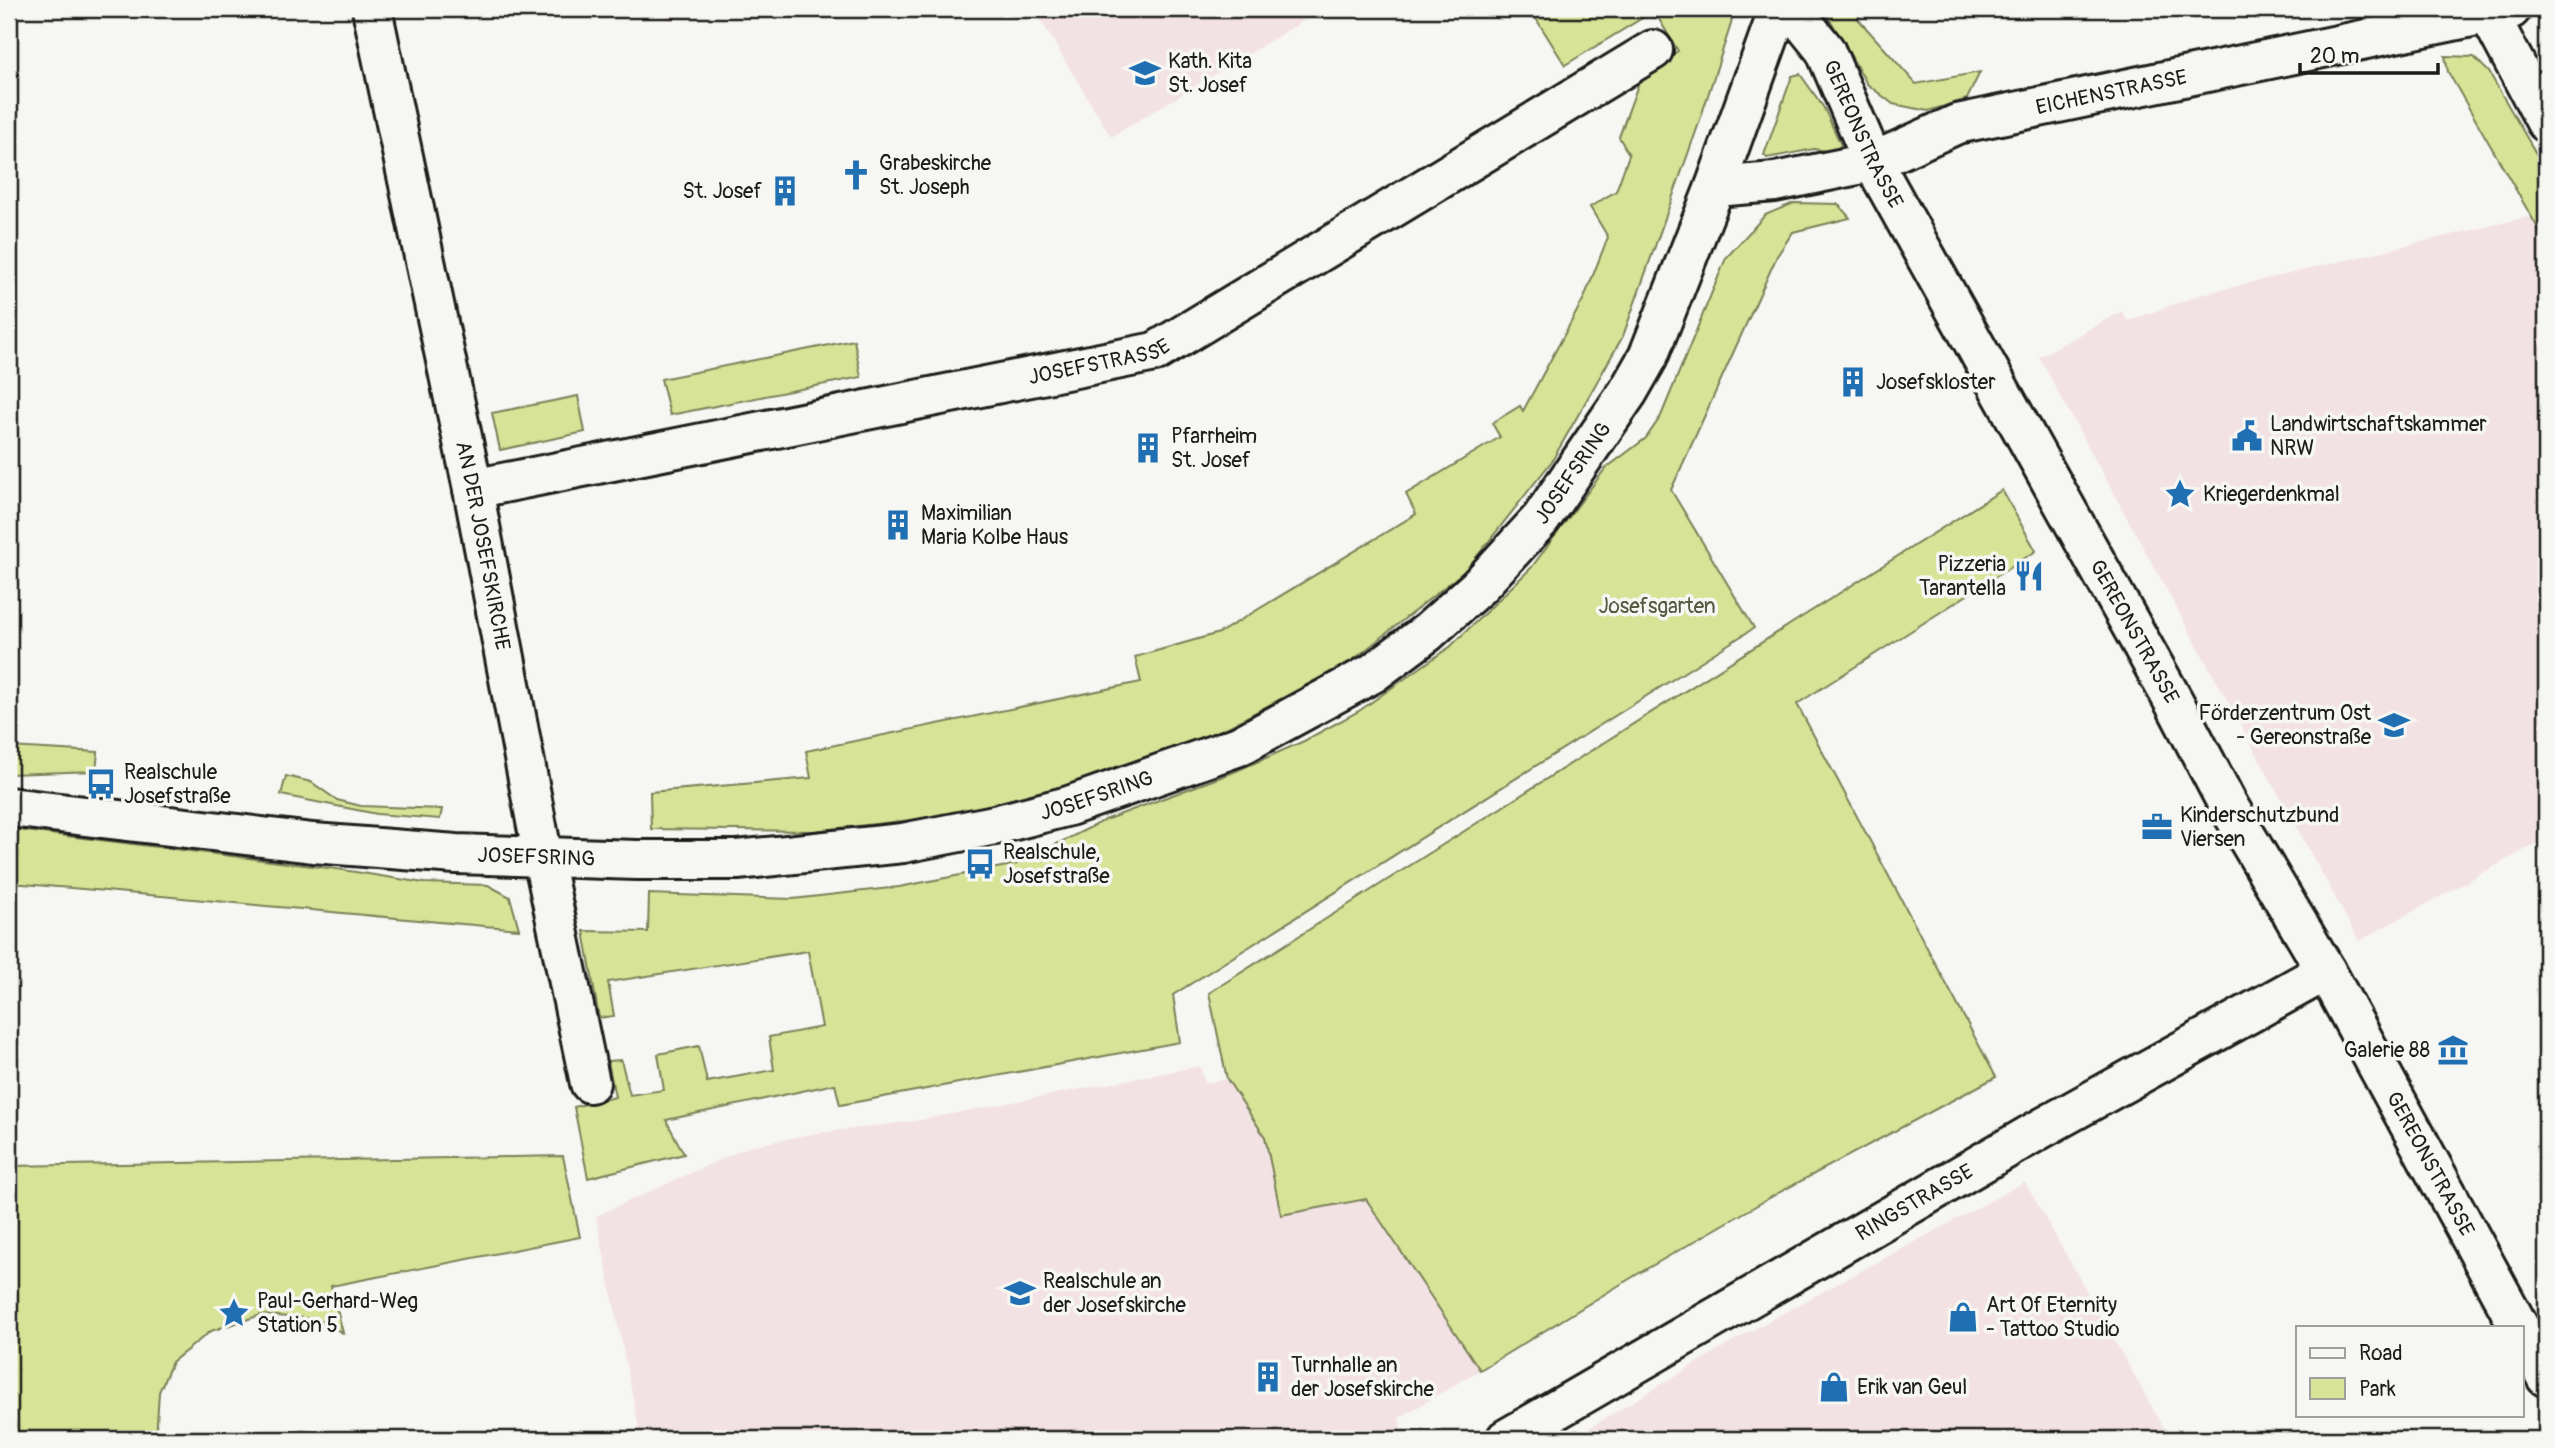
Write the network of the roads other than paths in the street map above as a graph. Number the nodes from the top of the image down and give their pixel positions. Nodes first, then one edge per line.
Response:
1 (372, 9) edge
2 (1779, 9) edge
3 (1792, 9) edge
4 (2495, 10) edge
5 (1653, 50) dead end
6 (2546, 122) edge
7 (1873, 162) junction
8 (1715, 187) junction
9 (473, 489) junction
10 (9, 807) edge
11 (543, 858) junction
12 (2326, 971) junction
13 (590, 1083) dead end
14 (2519, 1326) edge
15 (2524, 1335) edge
16 (2546, 1377) edge
17 (1506, 1439) edge

1 - 9 street, AN DER JOSEFSKIRCHE
2 - 8 street, JOSEFSRING
3 - 7 street, GEREONSTRASSE
4 - 6 street
4 - 7 street, EICHENSTRASSE
5 - 9 street, JOSEFSTRASSE
7 - 8 street, EICHENSTRASSE
7 - 12 street, GEREONSTRASSE
8 - 11 street, JOSEFSRING
9 - 11 street, AN DER JOSEFSKIRCHE
10 - 11 street, JOSEFSRING
11 - 13 street, AN DER JOSEFSKIRCHE
12 - 14 street, GEREONSTRASSE
12 - 17 street, RINGSTRASSE
15 - 16 street, GEREONSTRASSE

